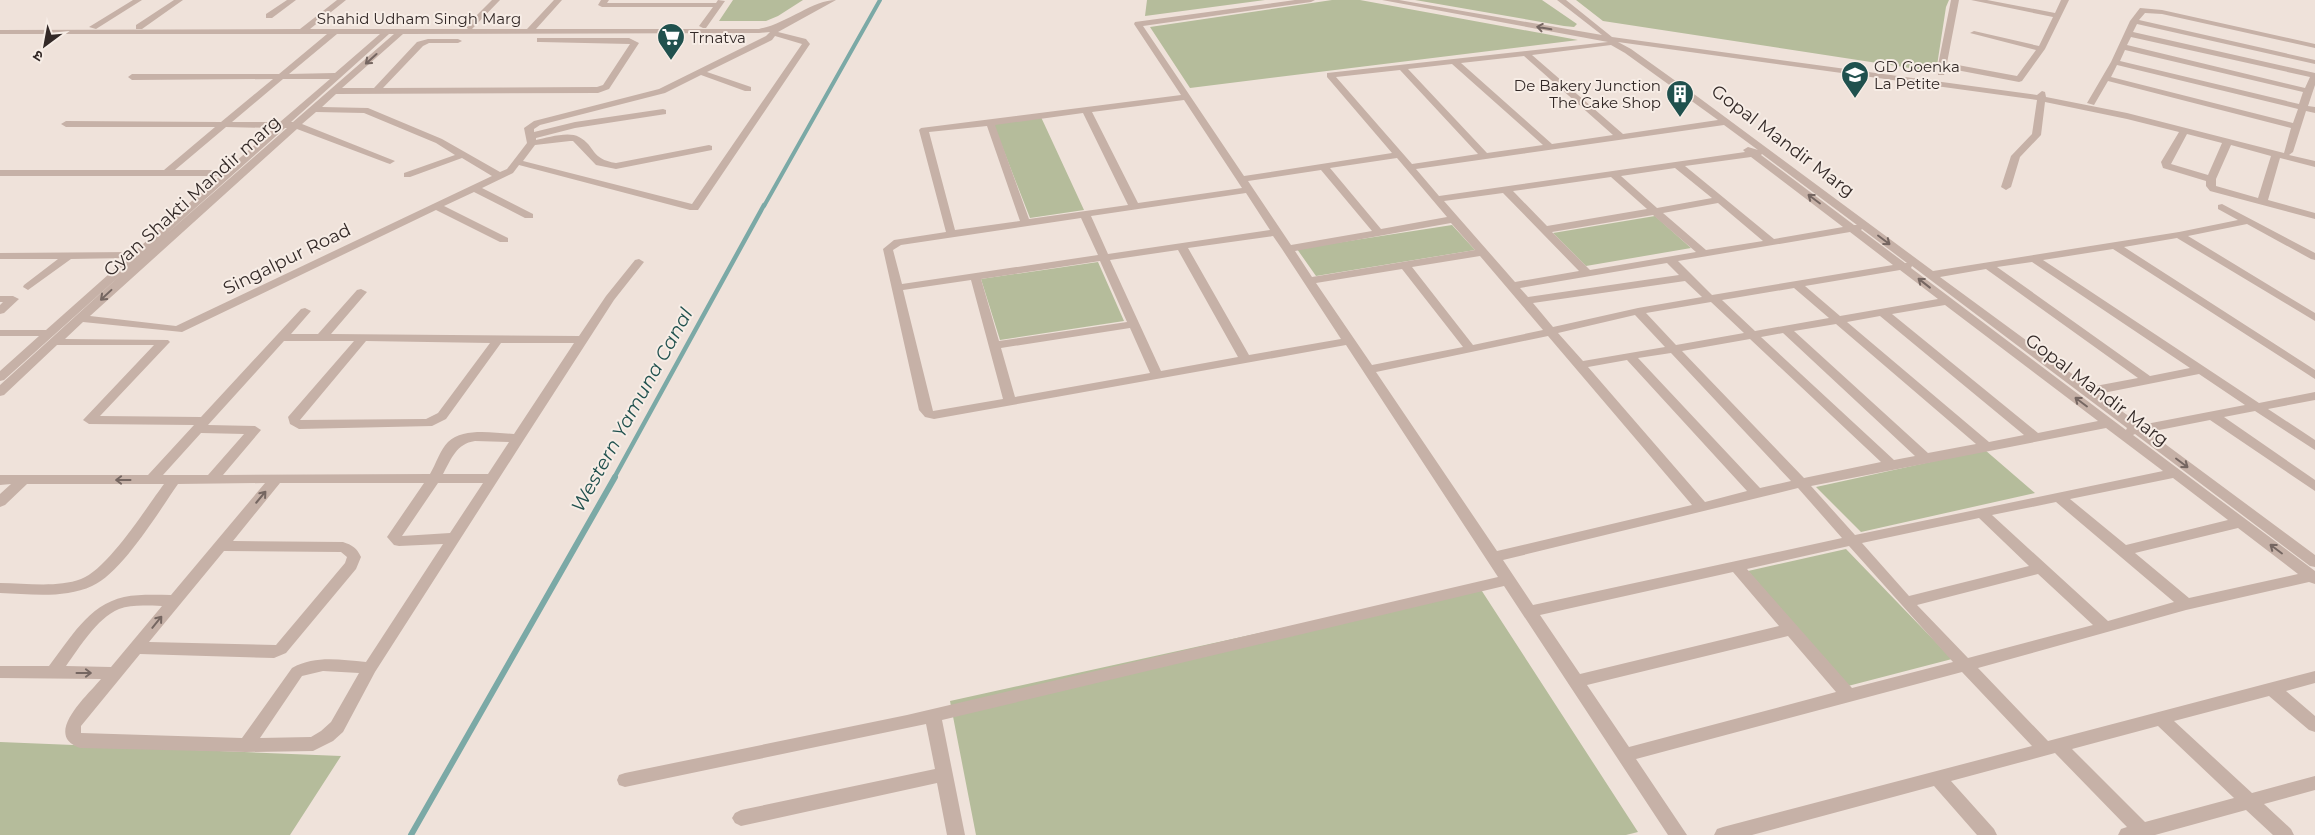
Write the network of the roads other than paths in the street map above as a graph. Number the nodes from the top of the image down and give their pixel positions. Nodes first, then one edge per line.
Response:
1 (138, 0) edge
2 (179, 0) edge
3 (292, 0) edge
4 (342, 0) edge
5 (496, 0) edge
6 (558, 0) edge
7 (605, 0) edge
8 (821, 0) edge
9 (832, 0) edge
10 (1311, 0) edge
11 (1386, 0) edge
12 (1398, 0) edge
13 (1561, 0) edge
14 (1955, 0) edge
15 (1975, 0) edge
16 (2065, 0) edge
17 (720, 3) edge
18 (1407, 4) junction
19 (269, 16) dead end
20 (2058, 16) junction
21 (1586, 19) junction
22 (2134, 22) junction
23 (703, 26) junction
24 (0, 27) edge
25 (93, 27) junction
26 (139, 27) junction
27 (470, 27) junction
28 (776, 28) junction
29 (397, 29) junction
30 (532, 29) junction
31 (304, 30) junction
32 (0, 32) edge
33 (334, 32) junction
34 (1567, 32) junction
35 (1974, 32) dead end
36 (2128, 34) junction
37 (1614, 43) junction
38 (1649, 43) junction
39 (2315, 46) edge
40 (2123, 47) junction
41 (2041, 49) junction
42 (1524, 52) junction
43 (1453, 60) junction
44 (2115, 62) junction
45 (2315, 62) edge
46 (1942, 65) junction
47 (1402, 67) junction
48 (700, 72) junction
49 (282, 76) junction
50 (337, 76) junction
51 (132, 77) dead end
52 (1940, 78) junction
53 (2106, 78) junction
54 (1960, 83) junction
55 (748, 89) dead end
56 (376, 90) junction
57 (335, 91) junction
58 (2308, 91) junction
59 (2041, 96) junction
60 (1186, 97) junction
61 (2091, 103) junction
62 (2302, 107) junction
63 (300, 108) junction
64 (315, 109) junction
65 (1086, 110) junction
66 (2315, 110) edge
67 (663, 112) dead end
68 (990, 122) junction
69 (1726, 122) junction
70 (66, 124) dead end
71 (1714, 124) junction
72 (223, 125) junction
73 (282, 125) junction
74 (296, 125) junction
75 (2296, 126) junction
76 (2185, 130) junction
77 (1621, 137) junction
78 (532, 140) junction
79 (2228, 141) junction
80 (1550, 147) junction
81 (709, 148) dead end
82 (1765, 152) junction
83 (2288, 152) junction
84 (1753, 154) junction
85 (2276, 154) junction
86 (463, 155) junction
87 (1399, 155) junction
88 (1485, 156) junction
89 (2315, 159) edge
90 (390, 161) dead end
91 (517, 162) junction
92 (1678, 164) junction
93 (2315, 164) edge
94 (1324, 167) junction
95 (1409, 167) junction
96 (0, 173) edge
97 (166, 173) junction
98 (227, 173) junction
99 (1613, 174) junction
100 (407, 175) dead end
101 (499, 176) junction
102 (2212, 178) junction
103 (1245, 185) junction
104 (2006, 187) dead end
105 (474, 188) junction
106 (1506, 189) junction
107 (1437, 199) junction
108 (1721, 200) junction
109 (2262, 203) junction
110 (436, 206) junction
111 (1134, 206) junction
112 (2222, 207) dead end
113 (1657, 212) junction
114 (1084, 213) junction
115 (529, 216) dead end
116 (2315, 216) edge
117 (1454, 219) junction
118 (2248, 221) junction
119 (1026, 222) junction
120 (1866, 226) junction
121 (1853, 228) junction
122 (1544, 230) junction
123 (951, 232) junction
124 (1277, 232) junction
125 (1379, 232) junction
126 (2179, 235) junction
127 (504, 240) dead end
128 (1770, 242) junction
129 (2114, 245) junction
130 (1182, 247) junction
131 (1287, 249) junction
132 (1482, 252) junction
133 (1703, 254) junction
134 (135, 255) junction
135 (149, 255) junction
136 (0, 256) edge
137 (68, 256) junction
138 (1103, 256) junction
139 (2315, 257) edge
140 (2033, 258) junction
141 (1669, 259) junction
142 (639, 262) dead end
143 (1916, 264) junction
144 (1405, 265) junction
145 (1987, 265) junction
146 (1903, 267) junction
147 (1587, 273) junction
148 (1931, 275) junction
149 (975, 276) junction
150 (1687, 277) junction
151 (1309, 281) junction
152 (1797, 285) junction
153 (1512, 286) junction
154 (28, 287) dead end
155 (897, 288) junction
156 (361, 292) dead end
157 (0, 299) edge
158 (1712, 299) junction
159 (1525, 301) junction
160 (1947, 301) junction
161 (0, 311) edge
162 (306, 311) dead end
163 (1881, 311) junction
164 (1638, 312) junction
165 (81, 318) junction
166 (2315, 318) edge
167 (1837, 319) junction
168 (1134, 324) junction
169 (1785, 329) junction
170 (1551, 331) junction
171 (0, 333) edge
172 (1751, 334) junction
173 (52, 337) junction
174 (281, 337) junction
175 (322, 337) junction
176 (362, 338) junction
177 (498, 339) junction
178 (584, 340) junction
179 (1349, 341) junction
180 (995, 345) junction
181 (1470, 348) junction
182 (1674, 348) junction
183 (1629, 356) junction
184 (1245, 359) junction
185 (1580, 365) junction
186 (1367, 370) junction
187 (2200, 370) junction
188 (1157, 375) junction
189 (2315, 375) edge
190 (0, 377) edge
191 (2148, 380) junction
192 (0, 392) edge
193 (2086, 392) junction
194 (2315, 396) edge
195 (1010, 402) junction
196 (2256, 407) junction
197 (2213, 416) junction
198 (2109, 423) junction
199 (202, 425) junction
200 (2138, 430) junction
201 (2123, 433) junction
202 (518, 438) junction
203 (2036, 438) junction
204 (2315, 446) edge
205 (1988, 447) junction
206 (1925, 458) junction
207 (1891, 464) junction
208 (2176, 473) junction
209 (277, 478) junction
210 (492, 478) junction
211 (434, 479) junction
212 (0, 480) edge
213 (24, 480) junction
214 (151, 480) junction
215 (174, 480) junction
216 (211, 480) junction
217 (1802, 484) junction
218 (2315, 486) edge
219 (1757, 493) junction
220 (2058, 496) junction
221 (0, 502) edge
222 (1702, 507) junction
223 (1982, 513) junction
224 (2241, 522) junction
225 (454, 538) junction
226 (1852, 540) junction
227 (221, 546) junction
228 (2123, 551) junction
229 (1493, 557) junction
230 (1737, 567) junction
231 (2041, 568) junction
232 (2314, 573) edge
233 (1508, 580) junction
234 (0, 588) edge
235 (173, 601) junction
236 (1906, 602) junction
237 (2186, 604) junction
238 (1529, 612) junction
239 (2105, 628) junction
240 (1791, 629) junction
241 (136, 648) junction
242 (1964, 664) junction
243 (370, 668) junction
244 (0, 672) edge
245 (52, 673) junction
246 (115, 673) junction
247 (2315, 676) edge
248 (1577, 681) junction
249 (2271, 688) junction
250 (1848, 695) junction
251 (933, 716) junction
252 (2160, 718) junction
253 (2315, 726) edge
254 (246, 745) junction
255 (2052, 747) junction
256 (1624, 755) junction
257 (944, 774) junction
258 (1938, 778) junction
259 (625, 780) dead end
260 (2315, 783) edge
261 (2249, 801) junction
262 (741, 818) dead end
263 (2138, 834) edge
264 (956, 835) edge
265 (1678, 835) edge
266 (1723, 835) edge
267 (1988, 835) edge
268 (2285, 835) edge

1 - 25 street
2 - 26 street
3 - 19 street
4 - 31 street
5 - 27 street
6 - 30 street
7 - 17 street
8 - 28 street, Shahid Udham Singh Marg
9 - 28 street, Shahid Udham Singh Marg
10 - 60 street
11 - 18 street
12 - 18 street
13 - 21 street
14 - 46 street
15 - 20 street
16 - 20 street
17 - 23 street
34 -> 18 street
20 - 41 street
21 - 34 street
21 - 37 street
22 - 36 street
22 - 39 street
22 - 45 street
23 - 28 street, Shahid Udham Singh Marg
23 - 30 street, Shahid Udham Singh Marg
24 - 25 street, Shahid Udham Singh Marg
25 - 26 street, Shahid Udham Singh Marg
26 - 31 street, Shahid Udham Singh Marg
27 - 29 street, Shahid Udham Singh Marg
27 - 30 street, Shahid Udham Singh Marg
28 - 30 street, Shahid Udham Singh Marg
28 - 48 street
28 - 91 street
29 - 30 street, Shahid Udham Singh Marg
29 - 31 street, Shahid Udham Singh Marg
29 - 33 street, Shahid Udham Singh Marg
29 - 50 street, Gyan Shakti Mandir marg
29 -> 57 street, Gyan Shakti Mandir marg
31 - 32 street, Shahid Udham Singh Marg
31 - 33 street, Shahid Udham Singh Marg
33 - 49 street
34 - 37 street
35 - 41 street
36 - 40 street
36 - 58 street
37 - 38 street
37 - 42 street
37 - 69 street, Gopal Mandir Marg
37 - 71 street, Gopal Mandir Marg
38 - 52 street
38 - 54 street
40 - 44 street
40 - 58 street
41 - 46 street
42 - 43 street
42 - 77 street
43 - 47 street
43 - 80 street
44 - 53 street
44 - 62 street
46 - 52 street
47 - 87 street
47 - 88 street
48 - 55 street
48 - 78 street, Singalpur Road
49 - 50 street
49 - 51 street
49 - 72 street
50 - 63 street, Gyan Shakti Mandir marg
52 - 54 street
53 - 61 street
53 - 75 street
54 - 59 street
56 - 56 street
56 - 57 street
57 - 64 street, Gyan Shakti Mandir marg
58 - 62 street
59 - 61 street
59 - 76 street
59 - 104 street
60 - 65 street
60 - 103 street
61 - 83 street
62 - 66 street
62 - 75 street
63 - 64 street
63 - 73 street, Gyan Shakti Mandir marg
64 - 74 street, Gyan Shakti Mandir marg
64 - 86 street
65 - 68 street
65 - 111 street
67 - 78 street
68 - 119 street
68 - 123 street
69 - 71 street
69 - 82 street, Gopal Mandir Marg
70 - 72 street
71 - 77 street
71 - 84 street, Gopal Mandir Marg
72 - 73 street
72 - 97 street
73 - 74 street
73 - 98 street, Gyan Shakti Mandir marg
74 - 90 street
74 - 135 street, Gyan Shakti Mandir marg
75 - 83 street
76 - 79 street
76 - 102 street
77 - 80 street
78 - 81 street
78 - 91 street, Singalpur Road
79 - 85 street
79 - 102 street
80 - 88 street
82 - 84 street
82 - 120 street, Gopal Mandir Marg
83 - 89 street
84 - 92 street
121 -> 84 street, Gopal Mandir Marg
85 - 93 street
85 - 109 street
86 - 100 street
86 - 101 street
87 - 94 street
87 - 95 street
88 - 95 street
91 - 101 street, Singalpur Road
92 - 99 street
92 - 108 street
94 - 103 street
94 - 125 street
95 - 107 street
96 - 97 street
97 - 98 street
98 - 134 street, Gyan Shakti Mandir marg
99 - 106 street
99 - 113 street
101 - 105 street, Singalpur Road
102 - 109 street
103 - 111 street
103 - 124 street
105 - 110 street, Singalpur Road
105 - 115 street
106 - 107 street
106 - 122 street
107 - 117 street
108 - 113 street
108 - 128 street
109 - 116 street
110 - 127 street
110 - 165 street, Singalpur Road
111 - 114 street
112 - 118 street
113 - 122 street
113 - 133 street
114 - 119 street
114 - 138 street
117 - 125 street
117 - 132 street
118 - 126 street
118 - 139 street
119 - 123 street
120 - 121 street
120 -> 143 street, Gopal Mandir Marg
121 - 128 street
121 - 146 street, Gopal Mandir Marg
122 - 147 street
123 - 155 street
124 - 130 street
124 - 131 street
125 - 131 street
126 - 129 street
126 - 166 street
128 - 133 street
129 - 140 street
129 - 189 street
130 - 138 street
130 - 184 street
131 - 151 street
132 - 144 street
132 - 153 street
133 - 141 street
134 - 135 street
134 - 137 street
134 - 173 street, Gyan Shakti Mandir marg
135 -> 165 street, Gyan Shakti Mandir marg
136 - 137 street
137 - 154 street
138 - 149 street
138 - 168 street
140 - 145 street
140 - 187 street
141 - 147 street
141 - 150 street
142 - 178 street
143 - 146 street
143 - 148 street, Gopal Mandir Marg
144 - 151 street
144 - 181 street
145 - 148 street
145 - 191 street
146 - 152 street
160 -> 146 street, Gopal Mandir Marg
147 - 153 street
148 - 193 street, Gopal Mandir Marg
149 - 155 street
149 - 180 street
150 - 158 street
150 - 159 street
151 - 179 street
152 - 158 street
152 - 167 street
153 - 159 street
155 - 195 street
156 - 175 street
157 - 161 street
158 - 164 street
158 - 172 street
159 - 170 street
160 - 163 street
198 -> 160 street, Gopal Mandir Marg
162 - 174 street
163 - 167 street
163 - 203 street
164 - 170 street
164 - 182 street
165 - 173 street, Gyan Shakti Mandir marg
167 - 169 street
167 - 205 street
168 - 180 street
168 - 188 street
169 - 172 street
169 - 206 street
170 - 181 street
170 - 185 street
171 - 173 street
172 - 182 street
172 - 207 street
173 - 190 street, Gyan Shakti Mandir marg
173 - 192 street, Gyan Shakti Mandir marg
173 - 199 street
174 - 175 street
174 - 199 street
175 - 176 street
176 - 177 street
176 - 177 street
177 - 178 street
178 - 202 street
179 - 184 street
179 - 186 street
180 - 195 street
181 - 186 street
182 - 183 street
182 - 217 street
183 - 185 street
183 - 219 street
184 - 188 street
185 - 222 street
186 - 229 street
187 - 191 street
187 - 196 street
188 - 195 street
191 - 193 street
193 - 200 street, Gopal Mandir Marg
194 - 196 street
196 - 197 street
196 - 204 street
197 - 200 street
197 - 218 street
198 - 201 street, Gopal Mandir Marg
198 - 203 street
199 - 214 street
199 - 216 street
200 - 201 street
200 -> 232 street, Gopal Mandir Marg
201 - 208 street, Gopal Mandir Marg
202 - 210 street
202 - 211 street
203 - 205 street
205 - 206 street
206 - 207 street
207 - 217 street
208 - 220 street
208 - 224 street, Gopal Mandir Marg
209 - 211 street
209 - 216 street
227 -> 209 street
210 - 211 street
210 - 225 street
211 - 225 street
212 - 213 street
214 -> 213 street
213 - 221 street
214 - 215 street
215 - 216 street
215 - 234 street
217 - 219 street
217 - 226 street
219 - 222 street
220 - 223 street
220 - 228 street
222 - 229 street
223 - 226 street
223 - 231 street
224 - 228 street
232 -> 224 street, Gopal Mandir Marg
225 - 243 street
226 - 230 street
226 - 236 street
227 - 235 street
227 - 241 street
228 - 237 street
229 - 233 street
230 - 238 street
230 - 240 street
231 - 236 street
231 - 239 street
232 - 237 street
233 - 238 street
233 - 251 street
241 -> 235 street
235 - 245 street
236 - 242 street
237 - 239 street
238 - 248 street
239 - 242 street
240 - 248 street
240 - 250 street
241 - 246 street
242 - 250 street
242 - 255 street
243 - 254 street
243 - 254 street
244 - 245 street
245 -> 246 street
246 - 254 street
247 - 249 street
248 - 256 street
249 - 252 street
249 - 253 street
250 - 256 street
251 - 257 street
251 - 259 street
252 - 255 street
252 - 261 street
255 - 258 street
255 - 263 street
256 - 265 street
257 - 262 street
257 - 264 street
258 - 266 street
258 - 267 street
260 - 261 street
261 - 263 street
261 - 268 street

